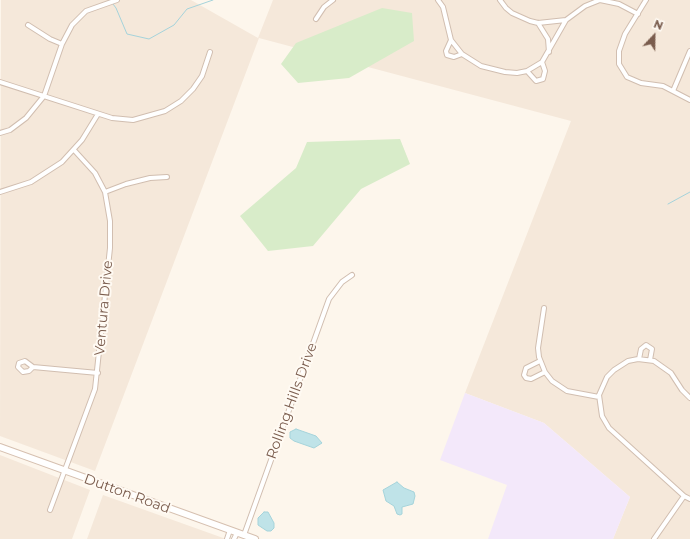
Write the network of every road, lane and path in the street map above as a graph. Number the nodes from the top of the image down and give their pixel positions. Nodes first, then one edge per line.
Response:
1 (97, 0) edge
2 (117, 0) edge
3 (332, 0) edge
4 (438, 0) edge
5 (500, 0) edge
6 (602, 0) edge
7 (646, 0) edge
8 (590, 2) edge
9 (99, 5) junction
10 (638, 14) junction
11 (316, 19) dead end
12 (566, 20) junction
13 (538, 23) junction
14 (28, 25) dead end
15 (451, 40) junction
16 (62, 44) junction
17 (690, 51) edge
18 (210, 52) dead end
19 (549, 52) junction
20 (462, 54) junction
21 (542, 62) junction
22 (527, 71) junction
23 (0, 82) edge
24 (673, 91) junction
25 (44, 96) junction
26 (690, 100) edge
27 (98, 114) junction
28 (0, 132) edge
29 (74, 150) junction
30 (167, 177) dead end
31 (0, 192) edge
32 (105, 192) junction
33 (352, 275) dead end
34 (544, 308) dead end
35 (639, 360) junction
36 (650, 360) junction
37 (540, 361) junction
38 (33, 367) dead end
39 (545, 372) junction
40 (98, 373) junction
41 (599, 397) junction
42 (690, 398) edge
43 (0, 447) edge
44 (64, 470) junction
45 (684, 496) junction
46 (690, 499) edge
47 (50, 510) dead end
48 (230, 530) junction
49 (237, 533) junction
50 (244, 535) junction
51 (227, 539) edge
52 (234, 539) edge
53 (255, 539) edge
54 (654, 539) edge

1 - 9 street
2 - 9 street
3 - 11 street
4 - 15 street
5 - 13 street
6 - 8 street
6 - 10 street
7 - 10 street
8 - 12 street
9 - 16 street
10 - 24 street
12 - 13 street
12 - 19 street
13 - 19 street
14 - 16 street
15 - 20 street
15 - 20 street
16 - 25 street
17 - 24 street
18 - 27 street
19 - 21 street
20 - 22 street
21 - 22 street
21 - 22 street
23 - 25 street
24 - 26 street
25 - 27 street
25 - 28 street
27 - 29 street
29 - 31 street
29 - 32 street, Ventura Drive
30 - 32 street
32 - 40 street, Ventura Drive
33 - 50 street, Rolling Hills Drive
34 - 37 street
35 - 36 street
35 - 36 street
35 - 41 street
36 - 42 street
37 - 39 street
37 - 39 street
38 - 40 street
39 - 41 street
40 - 44 street, Ventura Drive
41 - 45 street
43 - 44 street, Dutton Road
44 - 47 street, Ventura Drive
44 - 48 street, Dutton Road
45 - 46 street
45 - 54 street
48 - 49 street, Dutton Road
48 - 51 street
49 - 50 street, Dutton Road
49 - 52 street
50 - 53 street, Dutton Road

